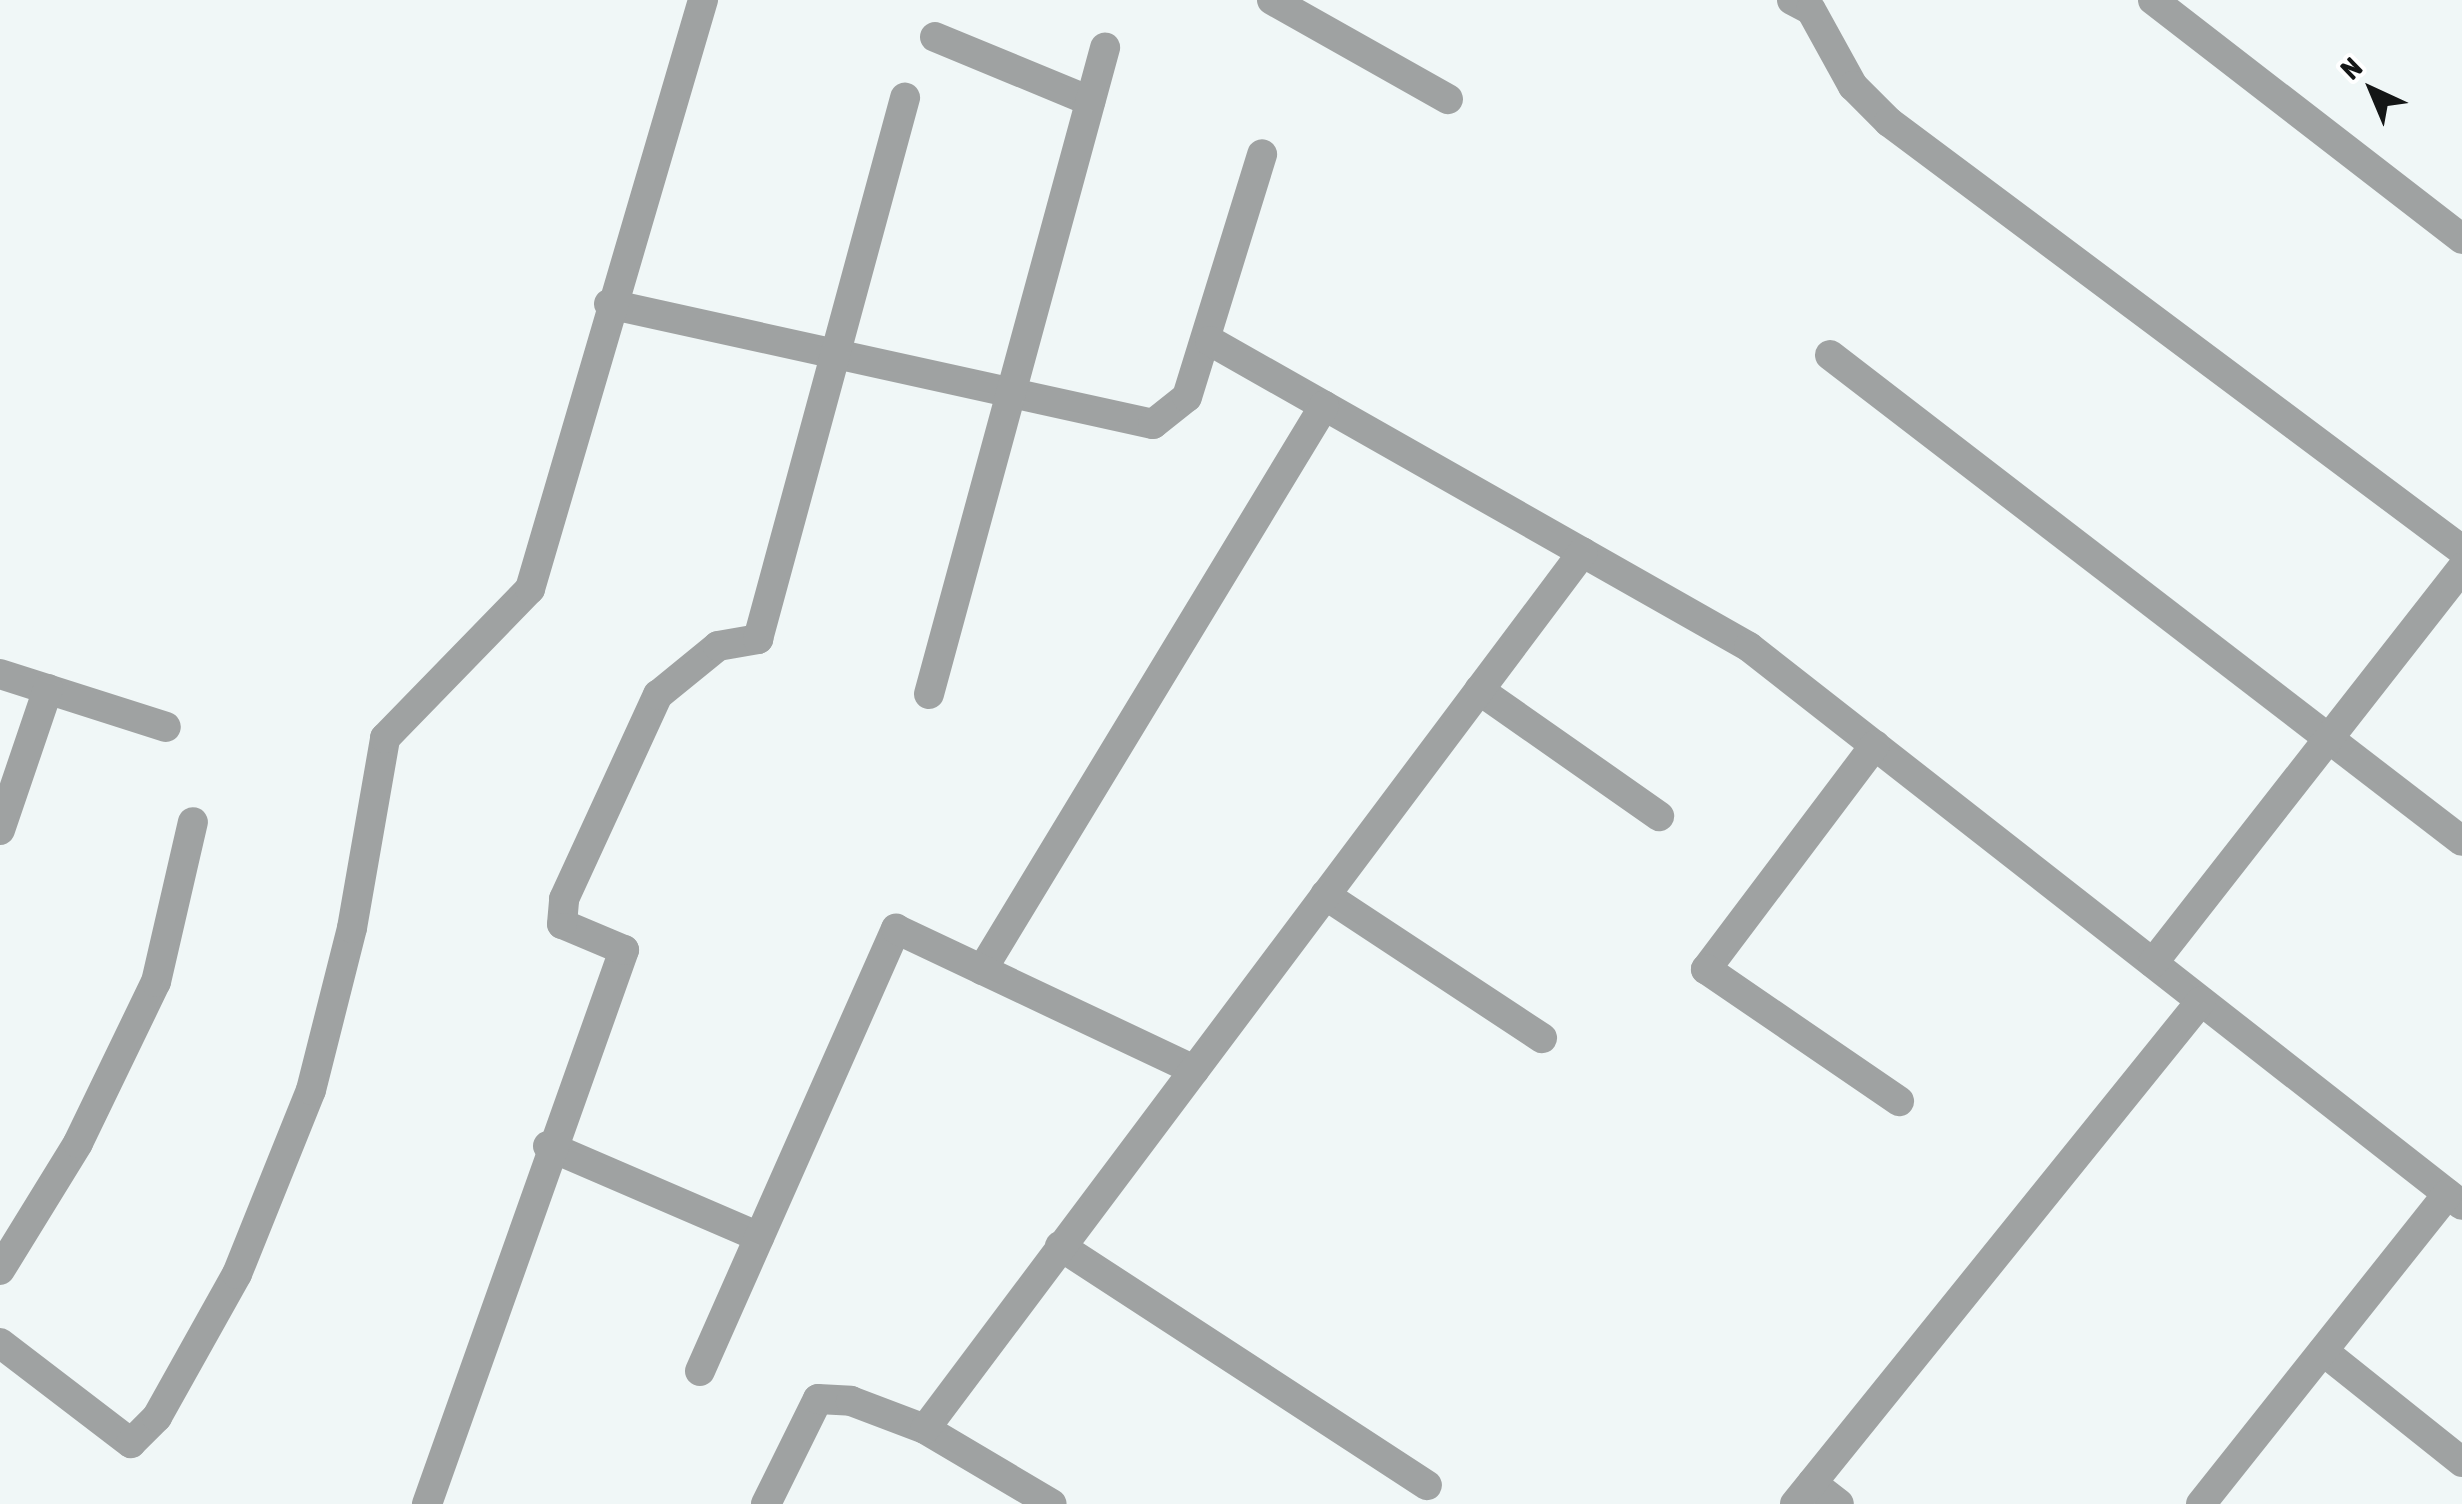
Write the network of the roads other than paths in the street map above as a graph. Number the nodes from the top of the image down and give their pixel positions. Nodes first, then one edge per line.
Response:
1 (703, 0) edge
2 (1272, 0) edge
3 (1792, 0) edge
4 (2153, 0) edge
5 (935, 37) dead end
6 (1105, 48) dead end
7 (905, 98) dead end
8 (1448, 98) dead end
9 (1090, 101) junction
10 (1262, 154) dead end
11 (2462, 238) edge
12 (609, 304) junction
13 (1210, 341) junction
14 (834, 352) junction
15 (1830, 354) dead end
16 (1008, 391) junction
17 (1324, 406) junction
18 (2462, 550) edge
19 (1582, 552) junction
20 (2462, 568) edge
21 (0, 674) edge
22 (48, 689) junction
23 (1479, 690) junction
24 (930, 694) dead end
25 (166, 728) dead end
26 (2332, 741) junction
27 (1874, 745) junction
28 (1659, 816) dead end
29 (194, 822) dead end
30 (0, 830) edge
31 (2462, 842) edge
32 (1325, 895) junction
33 (2154, 963) junction
34 (982, 970) junction
35 (2202, 1001) junction
36 (1542, 1038) dead end
37 (1194, 1070) junction
38 (1899, 1101) dead end
39 (548, 1146) junction
40 (2455, 1199) edge
41 (760, 1237) junction
42 (1060, 1246) junction
43 (0, 1270) edge
44 (0, 1343) edge
45 (2323, 1351) junction
46 (700, 1371) dead end
47 (926, 1429) junction
48 (2462, 1462) edge
49 (1427, 1485) dead end
50 (1803, 1494) edge
51 (427, 1504) edge
52 (766, 1504) edge
53 (1052, 1504) edge
54 (1839, 1504) edge
55 (2202, 1504) edge

1 - 12 street
2 - 8 street
3 - 18 street
4 - 11 street
5 - 9 street
6 - 9 street
7 - 14 street
9 - 16 street
10 - 13 street
12 - 14 street
12 - 44 street
13 - 16 street
13 - 17 street
14 - 16 street
14 - 39 street
15 - 26 street
16 - 24 street
17 - 19 street
17 - 34 street
19 - 23 street
19 - 27 street
20 - 26 street
21 - 22 street
22 - 25 street
22 - 30 street
23 - 28 street
23 - 32 street
26 - 31 street
26 - 33 street
27 - 33 street
27 - 38 street
29 - 43 street
32 - 36 street
32 - 37 street
33 - 35 street
34 - 37 street
34 - 41 street
35 - 40 street
35 - 50 street
37 - 42 street
39 - 41 street
39 - 51 street
40 - 45 street
41 - 46 street
42 - 47 street
42 - 49 street
45 - 48 street
45 - 55 street
47 - 52 street
47 - 53 street
50 - 54 street

